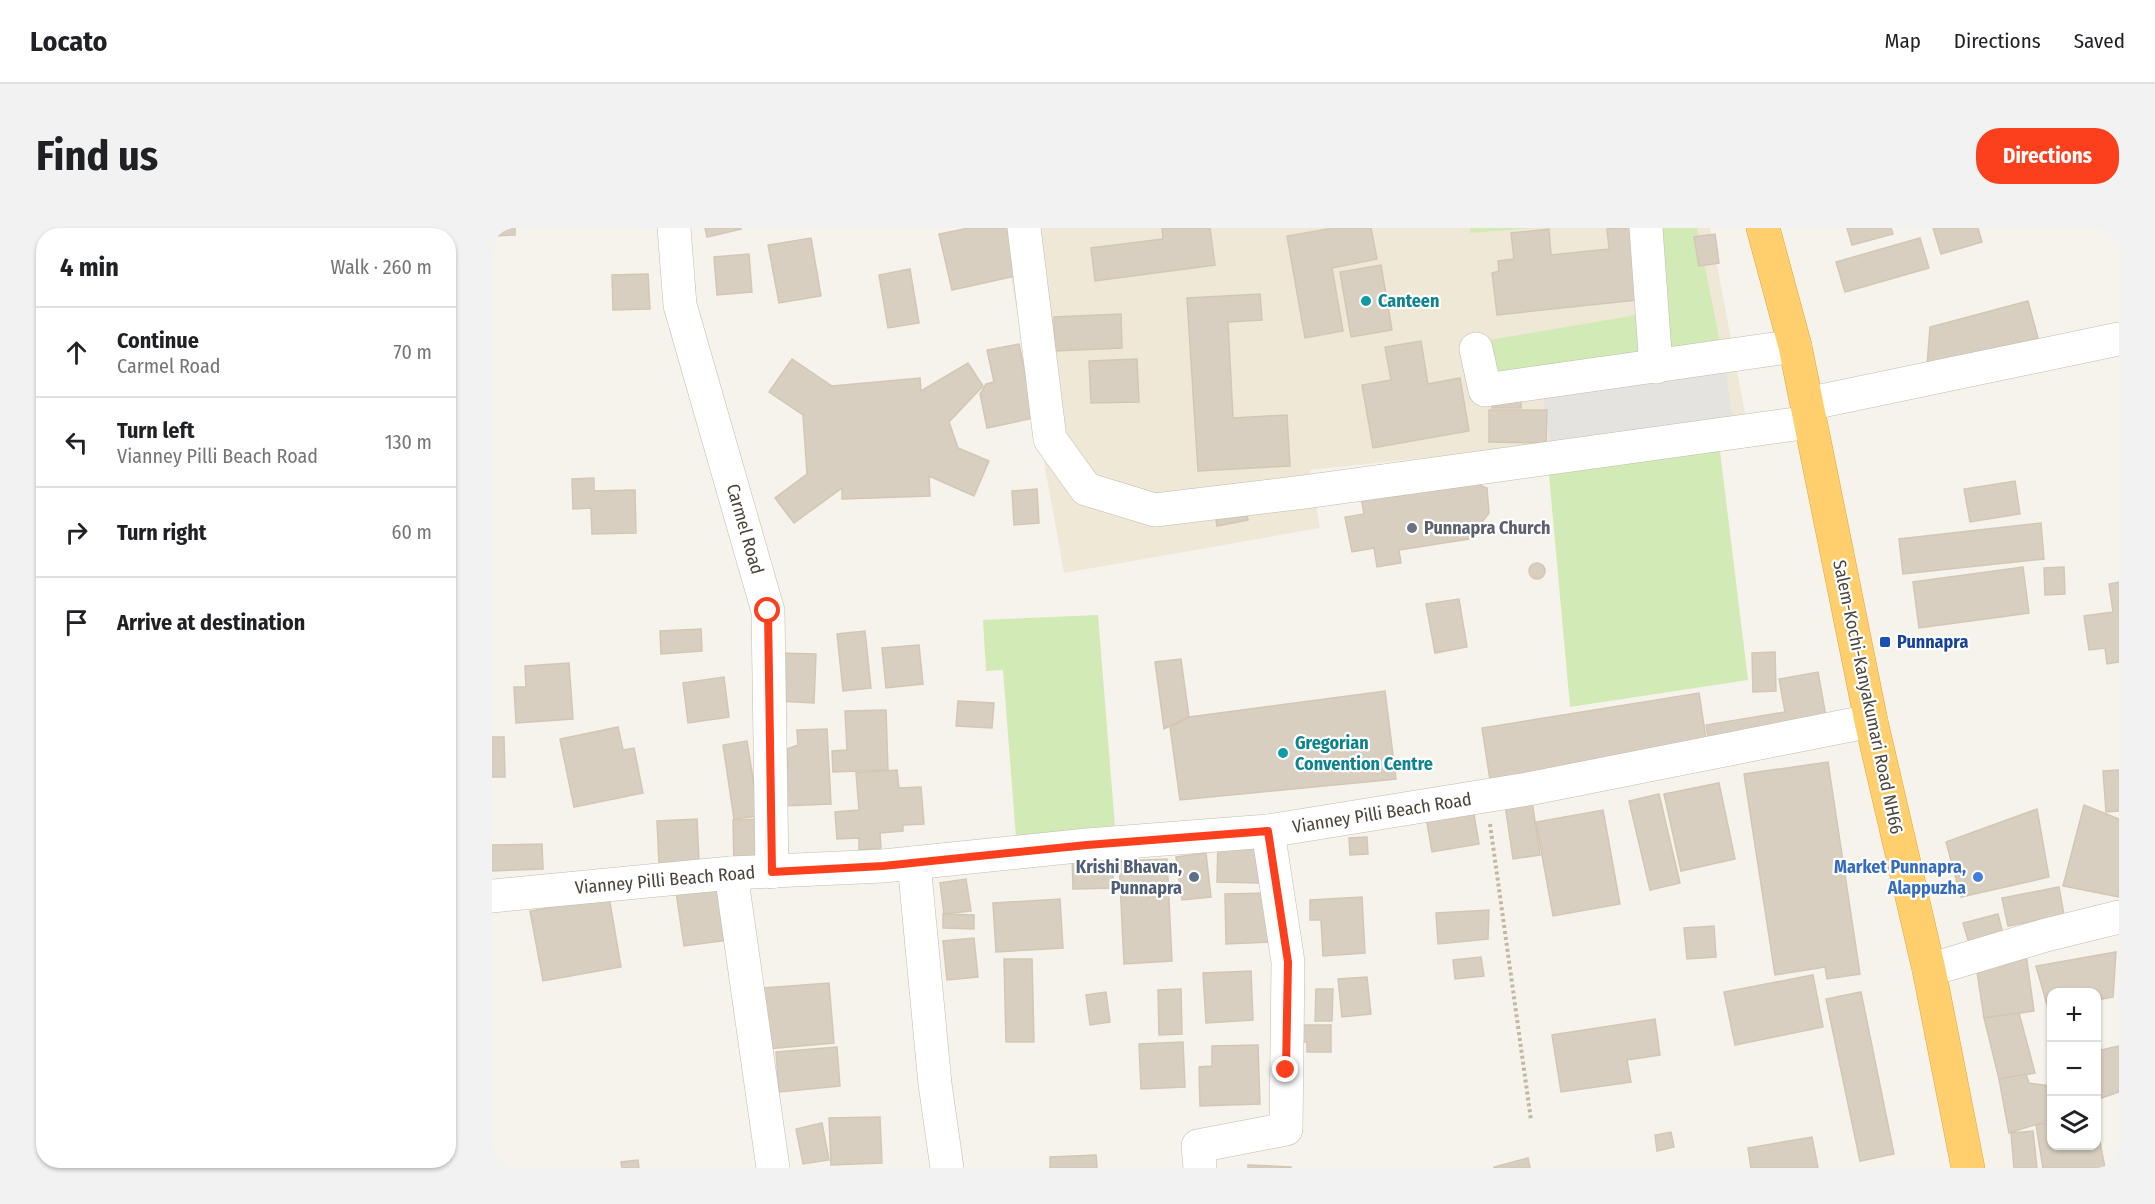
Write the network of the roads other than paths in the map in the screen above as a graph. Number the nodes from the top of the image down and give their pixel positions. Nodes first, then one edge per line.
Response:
1 (674, 228) edge
2 (1024, 228) edge
3 (1646, 228) edge
4 (1763, 228) edge
5 (2119, 339) edge
6 (1795, 346) junction
7 (1476, 349) dead end
8 (1656, 367) junction
9 (1808, 413) junction
10 (1871, 721) junction
11 (1268, 831) junction
12 (914, 863) junction
13 (772, 872) junction
14 (730, 873) junction
15 (492, 896) edge
16 (2119, 917) edge
17 (1929, 970) junction
18 (773, 1168) edge
19 (947, 1168) edge
20 (1200, 1168) edge
21 (1968, 1168) edge

1 - 13 street, Carmel Road
2 - 9 street
3 - 8 street
4 - 6 highway, Salem-Kochi-Kanyakumari Road NH66
5 - 9 street
6 - 8 street
6 - 9 highway, Salem-Kochi-Kanyakumari Road NH66
7 - 8 street
9 - 10 highway, Salem-Kochi-Kanyakumari Road NH66
10 - 11 street, Vianney Pilli Beach Road
10 - 17 highway, Salem-Kochi-Kanyakumari Road NH66
11 - 12 street, Vianney Pilli Beach Road
11 - 20 street
12 - 13 street, Vianney Pilli Beach Road
12 - 19 street
13 - 14 street, Vianney Pilli Beach Road
14 - 15 street, Vianney Pilli Beach Road
14 - 18 street
16 - 17 street
17 - 21 highway, Salem-Kochi-Kanyakumari Road NH66

